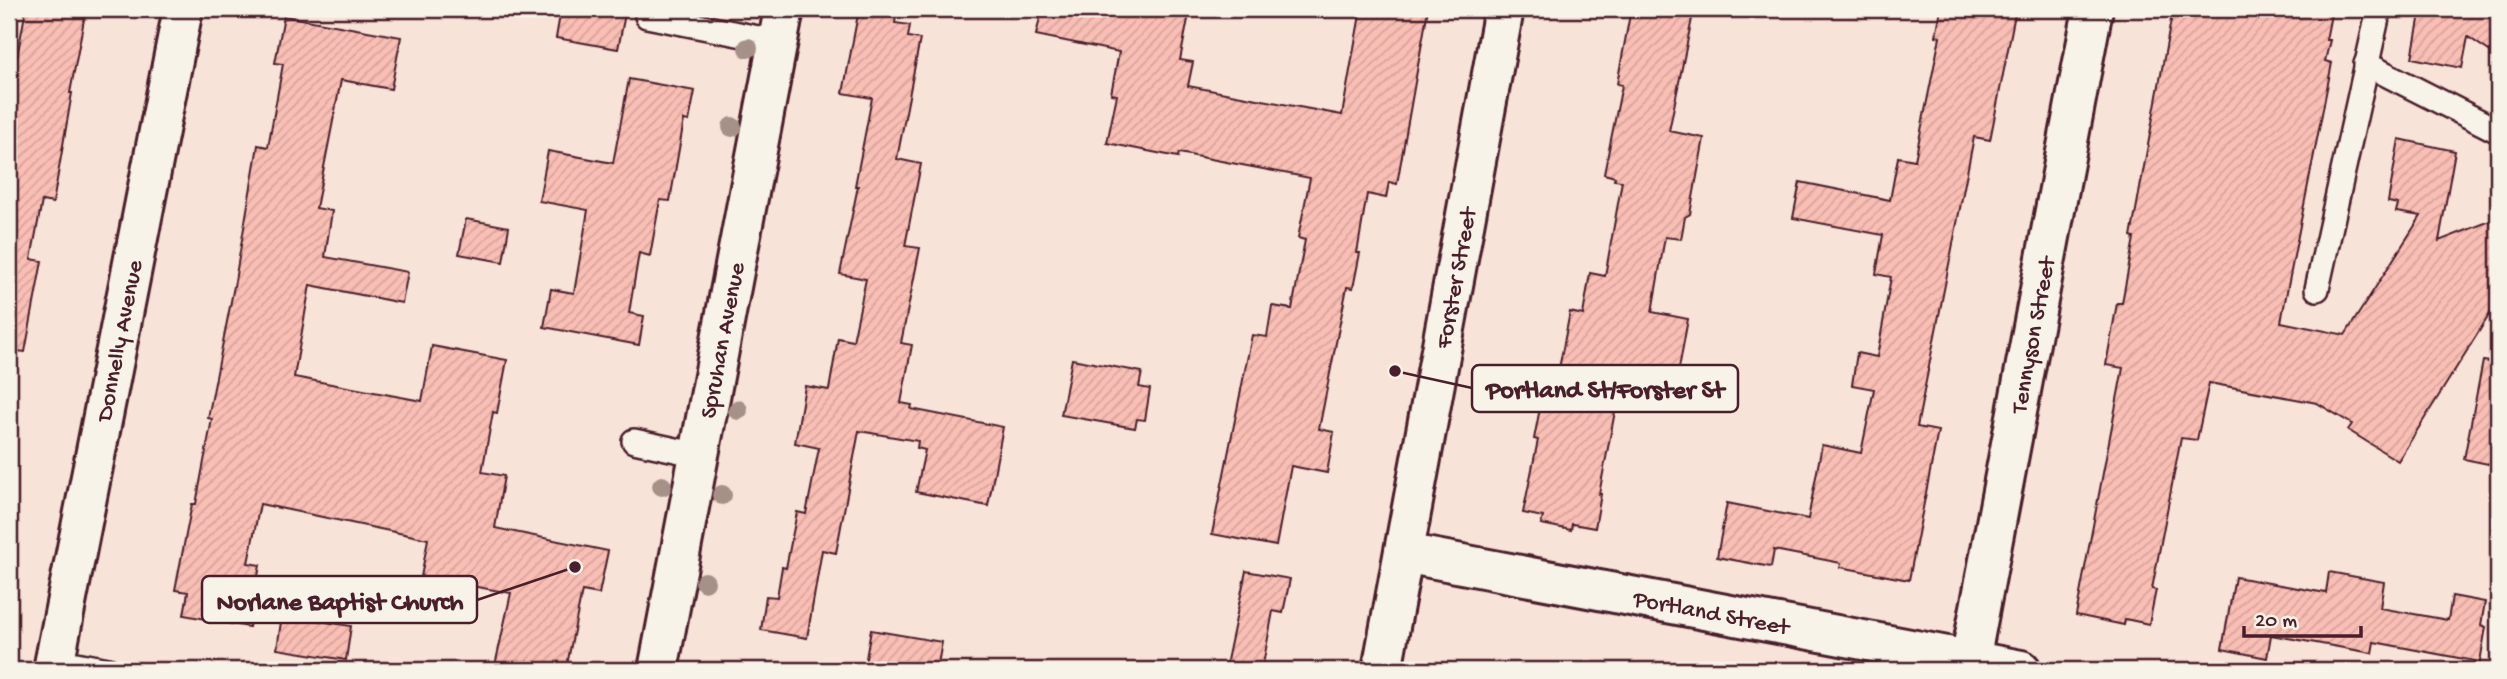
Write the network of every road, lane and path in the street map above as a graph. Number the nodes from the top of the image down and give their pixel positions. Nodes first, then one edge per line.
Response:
1 (183, 9) edge
2 (1504, 9) edge
3 (2093, 9) edge
4 (2379, 9) edge
5 (647, 16) dead end
6 (781, 25) edge
7 (2367, 64) junction
8 (2498, 131) edge
9 (2317, 289) dead end
10 (634, 441) dead end
11 (699, 455) junction
12 (1404, 553) junction
13 (1970, 661) junction
14 (54, 665) edge
15 (108, 670) edge
16 (658, 670) edge
17 (1382, 670) edge
18 (2021, 670) edge

1 - 14 street, Donnelly Avenue
2 - 12 street, Forster Street
3 - 13 street, Tennyson Street
4 - 7 lane
5 - 6 lane
6 - 11 street, Spruhan Avenue
7 - 8 lane
7 - 9 lane
10 - 11 lane
11 - 16 street, Spruhan Avenue
12 - 13 street, Portland Street
12 - 17 street, Forster Street
13 - 18 street, Portland Street
14 - 15 lane

